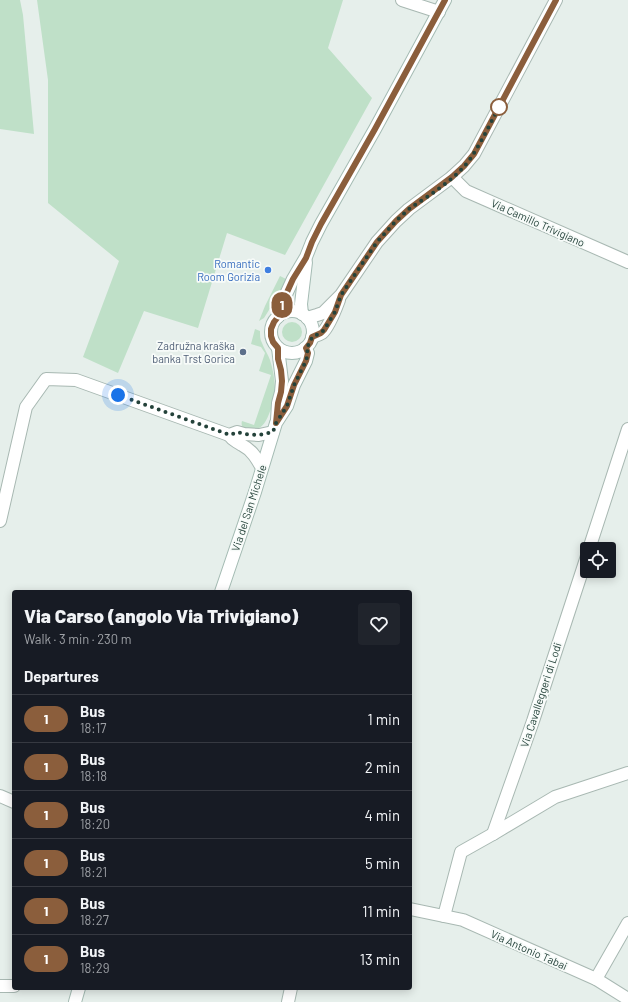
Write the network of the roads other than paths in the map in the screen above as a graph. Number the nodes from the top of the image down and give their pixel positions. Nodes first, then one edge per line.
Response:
1 (402, 0) edge
2 (445, 0) edge
3 (556, 0) edge
4 (438, 12) junction
5 (452, 177) junction
6 (306, 258) junction
7 (628, 262) edge
8 (341, 295) junction
9 (304, 316) junction
10 (278, 317) junction
11 (312, 337) junction
12 (278, 348) junction
13 (306, 348) junction
14 (275, 427) junction
15 (628, 429) edge
16 (230, 435) junction
17 (262, 468) junction
18 (0, 521) edge
19 (591, 542) edge
20 (580, 577) edge
21 (222, 590) edge
22 (628, 773) edge
23 (0, 796) edge
24 (12, 801) edge
25 (494, 834) junction
26 (412, 909) edge
27 (444, 916) junction
28 (628, 923) edge
29 (596, 979) junction
30 (0, 986) edge
31 (12, 986) edge
32 (78, 990) edge
33 (291, 990) edge
34 (628, 999) edge
35 (74, 1002) edge
36 (288, 1002) edge

1 - 4 street
2 - 4 street, Via del San Michele
3 - 5 street
4 - 6 street, Via del San Michele
5 - 7 street, Via Camillo Trivigiano
5 - 8 street
6 - 9 street, Via del San Michele
6 - 10 street, Via del San Michele
8 - 9 street
8 - 11 street
9 - 10 street
9 - 11 street, Via del San Michele
10 - 12 street, Via del San Michele
11 - 13 street, Via del San Michele
12 - 13 street
12 - 14 street, Via del San Michele
13 - 14 street, Via del San Michele
14 - 16 street
14 - 17 street, Via del San Michele
15 - 19 street
16 - 17 street
16 - 18 street
17 - 21 street, Via del San Michele
20 - 25 street, Via Cavalleggeri di Lodi
22 - 25 street
23 - 24 street
25 - 27 street
26 - 27 street, Via Antonio Tabai
27 - 29 street, Via Antonio Tabai
28 - 29 street
29 - 34 street, Via Antonio Tabai
30 - 31 street
32 - 35 street
33 - 36 street

